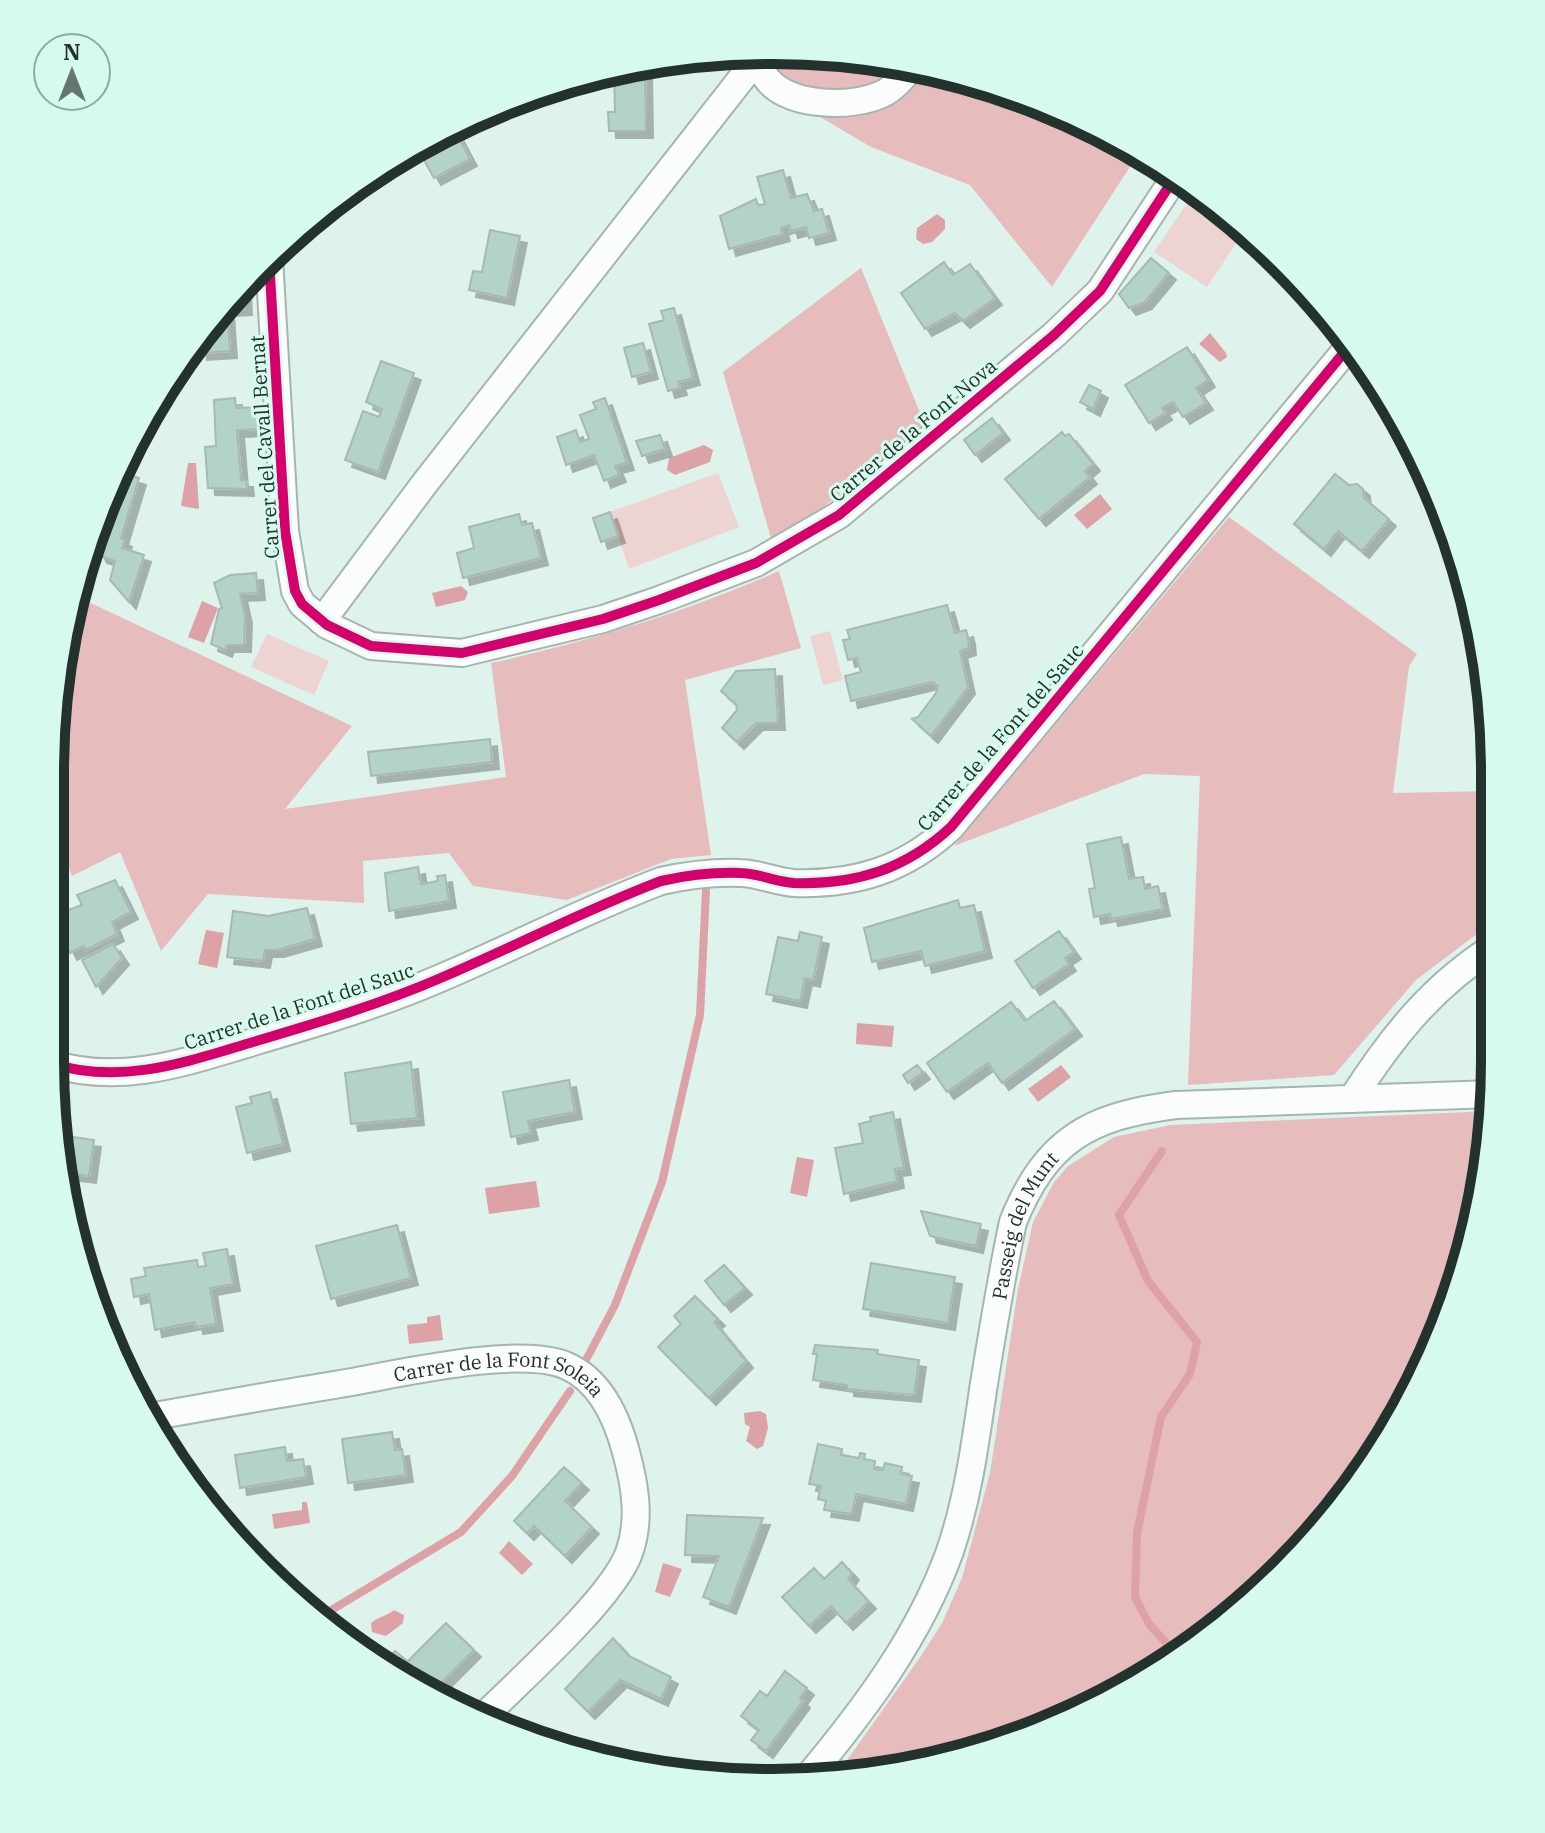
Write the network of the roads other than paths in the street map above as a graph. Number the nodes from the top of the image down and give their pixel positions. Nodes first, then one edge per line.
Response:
1 (762, 64) edge
2 (750, 65) edge
3 (901, 76) edge
4 (1169, 185) edge
5 (270, 274) edge
6 (1344, 353) edge
7 (322, 621) junction
8 (1481, 956) edge
9 (64, 1067) edge
10 (1480, 1094) edge
11 (1352, 1099) junction
12 (159, 1415) edge
13 (490, 1710) edge
14 (816, 1767) edge

1 - 3 street
2 - 7 street
4 - 7 street, Carrer de la Font Nova
5 - 7 street, Carrer del Cavall Bernat
6 - 9 street, Carrer de la Font del Sauc
8 - 11 street
10 - 11 street, Passeig del Munt
11 - 14 street, Passeig del Munt
12 - 13 street, Carrer de la Font Soleia

